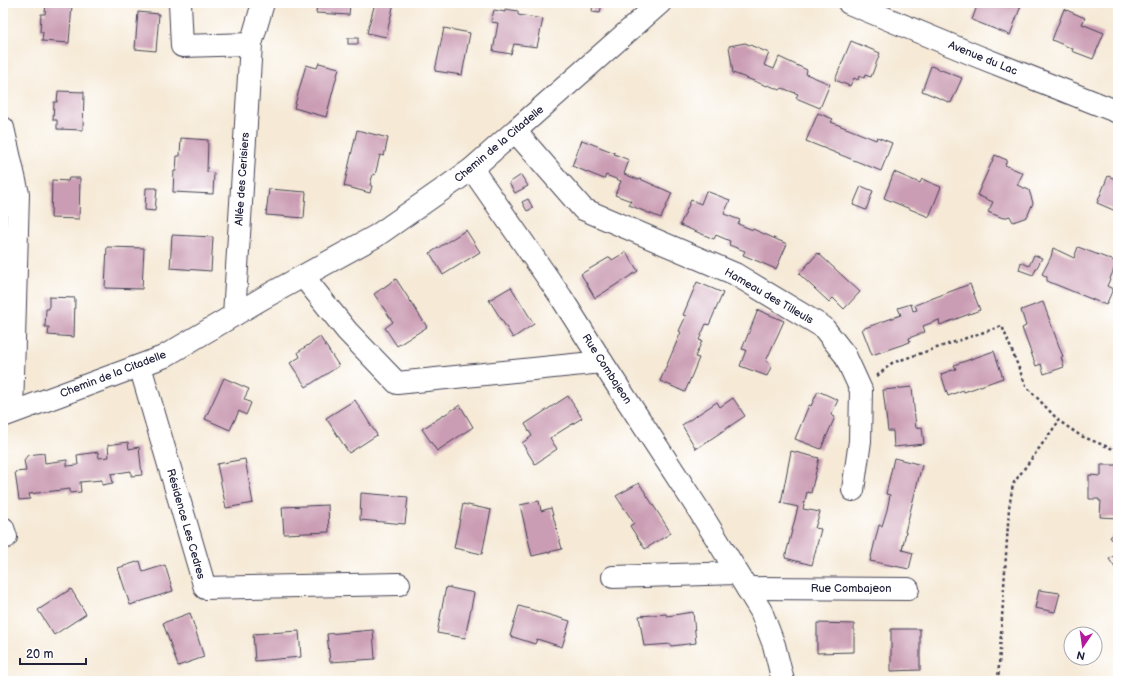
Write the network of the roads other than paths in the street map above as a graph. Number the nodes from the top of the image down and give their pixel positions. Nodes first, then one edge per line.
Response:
1 (180, 3) edge
2 (264, 3) edge
3 (660, 3) edge
4 (849, 3) edge
5 (251, 44) junction
6 (1118, 112) edge
7 (3, 128) edge
8 (515, 131) junction
9 (472, 169) junction
10 (303, 276) junction
11 (234, 315) junction
12 (602, 362) junction
13 (140, 366) junction
14 (8, 414) edge
15 (853, 490) dead end
16 (3, 528) edge
17 (3, 538) edge
18 (613, 577) dead end
19 (742, 580) junction
20 (399, 584) dead end
21 (908, 589) dead end
22 (783, 681) edge

1 - 5 street
2 - 5 street, Allée des Cerisiers
3 - 8 street, Chemin de la Citadelle
4 - 6 street, Avenue du Lac
5 - 11 street, Allée des Cerisiers
7 - 14 street
8 - 9 street, Chemin de la Citadelle
8 - 15 street, Hameau des Tilleuls
9 - 10 street, Chemin de la Citadelle
9 - 12 street, Rue Combajeon
10 - 11 street, Chemin de la Citadelle
10 - 12 street
11 - 13 street, Chemin de la Citadelle
12 - 19 street, Rue Combajeon
13 - 14 street, Chemin de la Citadelle
13 - 20 street, Résidence Les Cedres
16 - 17 street
18 - 19 street, Rue Combajeon
19 - 21 street, Rue Combajeon
19 - 22 street, Rue Combajeon

